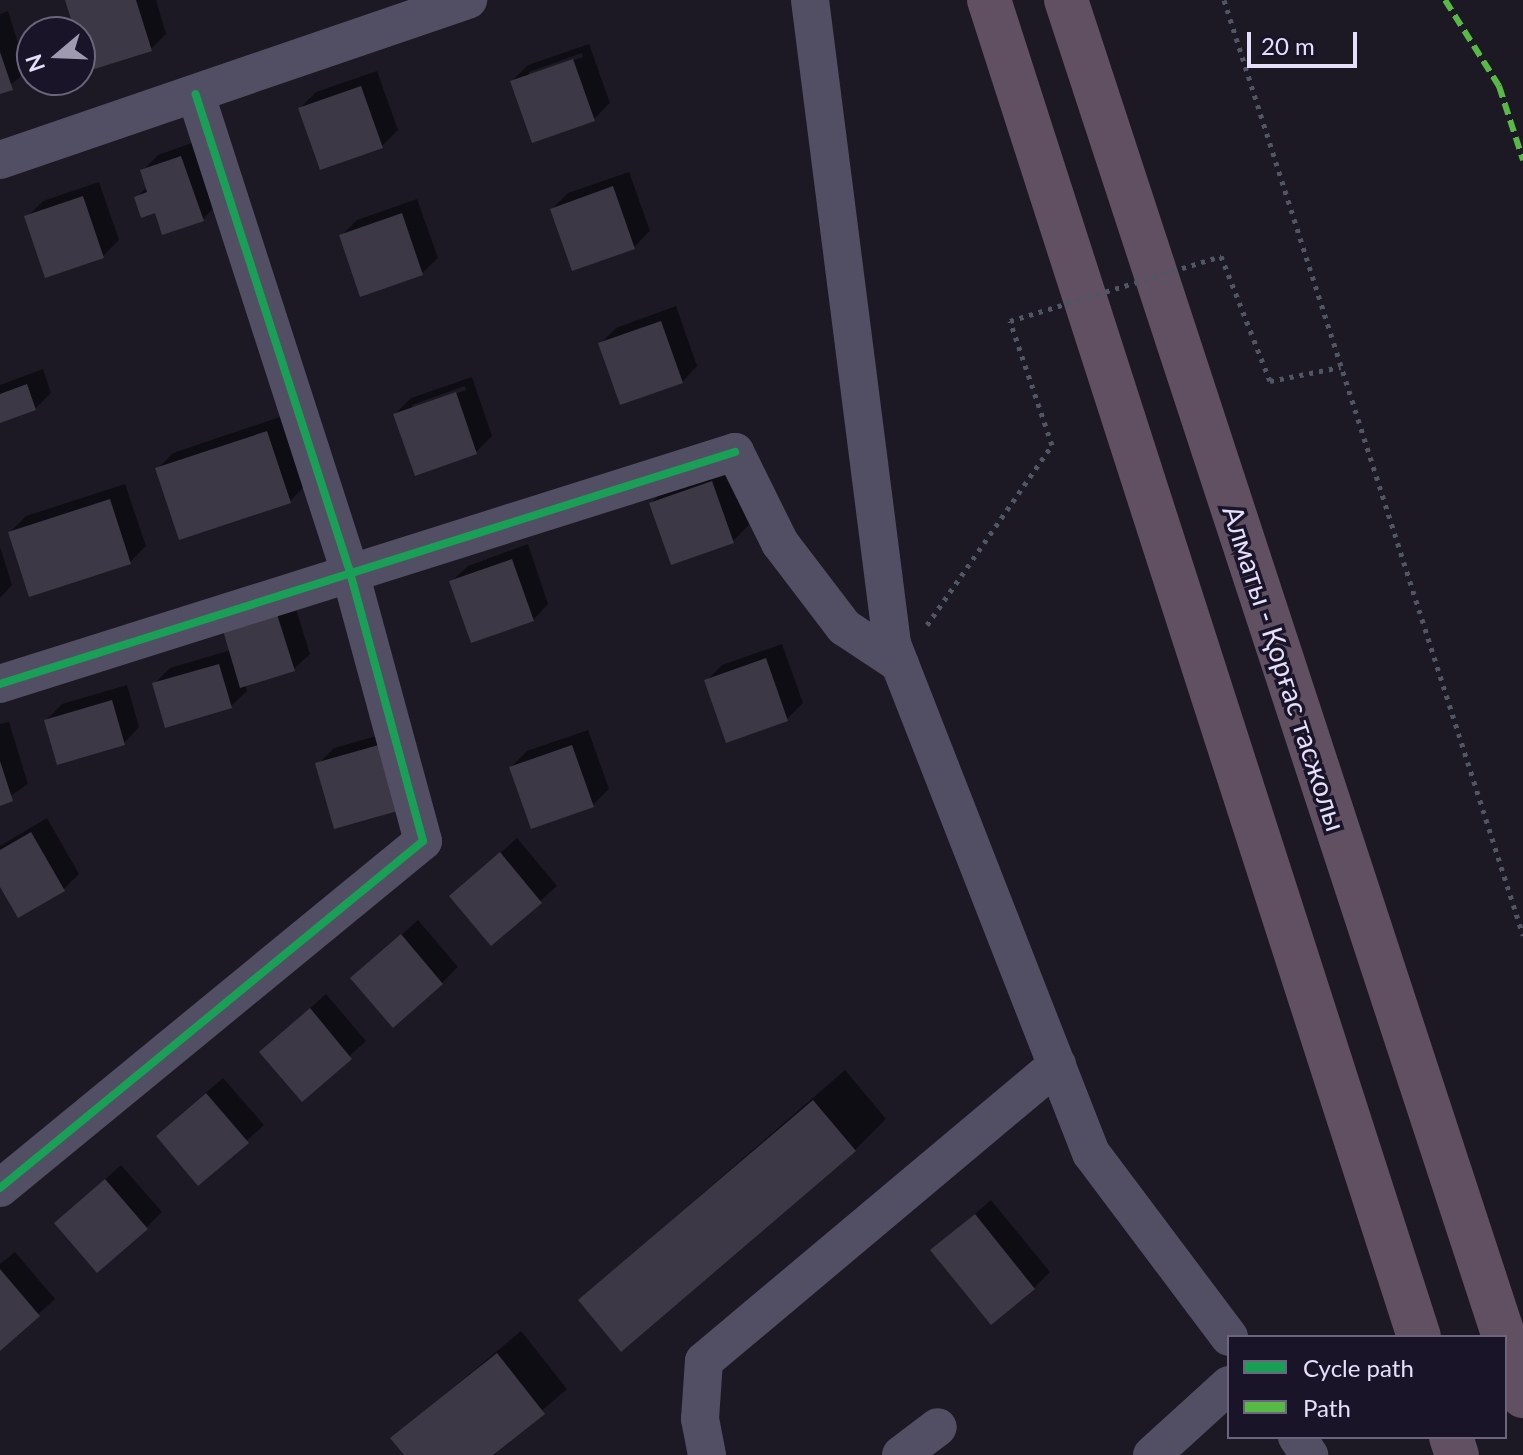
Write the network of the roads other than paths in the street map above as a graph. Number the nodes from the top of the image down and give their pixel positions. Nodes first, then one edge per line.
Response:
1 (468, 0) edge
2 (810, 0) edge
3 (989, 0) edge
4 (1066, 0) edge
5 (196, 94) junction
6 (0, 160) edge
7 (349, 569) junction
8 (900, 664) junction
9 (0, 684) edge
10 (1057, 1065) junction
11 (1440, 1143) junction
12 (0, 1188) edge
13 (1523, 1316) edge
14 (1228, 1335) edge
15 (1418, 1335) edge
16 (1503, 1335) edge
17 (1507, 1348) edge
18 (1227, 1387) edge
19 (1523, 1396) edge
20 (938, 1427) dead end
21 (707, 1455) edge
22 (901, 1455) edge
23 (1152, 1455) edge

1 - 5 street
2 - 8 street
3 - 15 highway
4 - 11 highway, Алматы - Қорғас тасжолы
5 - 6 street
5 - 7 street
7 - 8 street
7 - 9 street
7 - 12 street
8 - 10 street
10 - 14 street
10 - 21 street
11 - 13 highway
11 - 16 highway, Алматы - Қорғас тасжолы
17 - 19 highway, Алматы - Қорғас тасжолы
18 - 23 street
20 - 22 street

